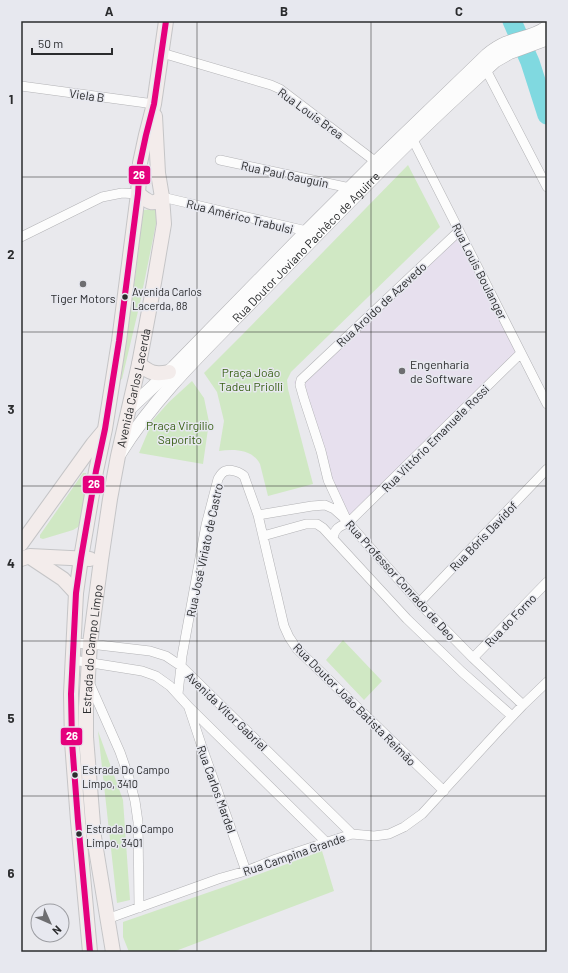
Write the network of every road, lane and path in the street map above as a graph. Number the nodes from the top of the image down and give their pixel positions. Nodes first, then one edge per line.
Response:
1 (166, 21) edge
2 (547, 27) edge
3 (547, 39) edge
4 (532, 40) junction
5 (162, 53) junction
6 (484, 65) junction
7 (21, 86) edge
8 (154, 104) junction
9 (410, 135) junction
10 (220, 160) dead end
11 (379, 165) junction
12 (547, 187) edge
13 (350, 188) junction
14 (138, 191) junction
15 (162, 192) junction
16 (460, 231) junction
17 (312, 232) junction
18 (21, 237) edge
19 (521, 353) junction
20 (139, 364) junction
21 (169, 372) junction
22 (547, 404) edge
23 (129, 410) junction
24 (105, 429) junction
25 (118, 456) junction
26 (547, 469) edge
27 (74, 470) junction
28 (96, 471) junction
29 (110, 499) junction
30 (258, 515) junction
31 (348, 523) junction
32 (263, 536) junction
33 (333, 539) junction
34 (21, 544) edge
35 (25, 558) edge
36 (81, 558) junction
37 (101, 560) junction
38 (547, 582) edge
39 (76, 593) junction
40 (419, 602) junction
41 (74, 643) junction
42 (90, 644) junction
43 (473, 658) junction
44 (72, 660) junction
45 (88, 663) junction
46 (181, 666) junction
47 (87, 678) junction
48 (547, 682) edge
49 (178, 694) junction
50 (523, 704) junction
51 (86, 707) junction
52 (189, 707) junction
53 (512, 716) junction
54 (107, 721) junction
55 (444, 791) junction
56 (352, 834) junction
57 (326, 842) junction
58 (246, 871) junction
59 (139, 908) junction
60 (87, 918) junction
61 (107, 920) junction
62 (90, 952) edge
63 (113, 952) edge

1 - 5 main road, Avenida Carlos Lacerda
2 - 4 main road
3 - 4 main road
4 - 6 main road, Rua Doutor Joviano Pachêco de Aguirre
5 - 8 main road, Avenida Carlos Lacerda
5 - 11 street, Rua Louis Brea
6 - 9 main road, Rua Doutor Joviano Pachêco de Aguirre
6 - 12 street
7 - 8 street, Viela B
8 - 14 main road, Avenida Carlos Lacerda
8 - 15 main road, Avenida Carlos Lacerda
9 - 11 main road, Rua Doutor Joviano Pachêco de Aguirre
9 - 16 street, Rua Louis Boulanger
10 - 13 street, Rua Paul Gauguin
11 - 13 main road, Rua Doutor Joviano Pachêco de Aguirre
11 - 17 main road, Rua Doutor Joviano Pachêco de Aguirre
13 - 17 main road, Rua Doutor Joviano Pachêco de Aguirre
14 - 15 main road
14 - 18 street
14 - 24 main road, Avenida Carlos Lacerda
15 - 17 street, Rua Américo Trabulsi
15 - 20 main road, Avenida Carlos Lacerda
16 - 19 street, Rua Louis Boulanger
16 - 31 street, Rua Aroldo de Azevedo
17 - 21 main road, Rua Doutor Joviano Pachêco de Aguirre
17 - 25 main road, Rua Doutor Joviano Pachêco de Aguirre
19 - 22 street, Rua Louis Boulanger
19 - 31 street, Rua Vittório Emanuele Rossi
20 - 21 main road
20 - 23 main road, Avenida Carlos Lacerda
21 - 23 main road, Rua Doutor Joviano Pachêco de Aguirre
23 - 24 main road
23 - 25 main road, Avenida Carlos Lacerda
24 - 27 main road
24 - 28 main road, Avenida Carlos Lacerda
25 - 29 main road, Estrada do Campo Limpo
26 - 40 street, Rua Bóris Davidof
27 - 28 main road
27 - 34 main road
28 - 29 main road
28 - 36 main road, Estrada do Campo Limpo
29 - 37 main road, Estrada do Campo Limpo
30 - 31 street, Rua Professor Conrado de Deo
30 - 32 street, Rua Doutor João Batista Reimão
30 - 46 street, Rua José Víriato de Castro
31 - 33 street, Rua Vittório Emanuele Rossi
31 - 40 street, Rua Professor Conrado de Deo
32 - 33 street, Rua Professor Conrado de Deo
32 - 55 street, Rua Doutor João Batista Reimão
33 - 53 street, Rua Professor Conrado de Deo
35 - 36 main road
35 - 39 main road
36 - 37 main road
36 - 39 main road, Estrada do Campo Limpo
37 - 42 main road, Estrada do Campo Limpo
38 - 43 street, Rua do Forno
39 - 41 main road, Estrada do Campo Limpo
40 - 43 street, Rua Professor Conrado de Deo
41 - 42 street, Avenida Vitor Gabriel
41 - 44 main road, Estrada do Campo Limpo
42 - 45 main road, Estrada do Campo Limpo
42 - 46 street, Avenida Vitor Gabriel
43 - 50 street, Rua Professor Conrado de Deo
44 - 45 street, Avenida Vitor Gabriel
44 - 60 main road, Estrada do Campo Limpo
45 - 47 main road, Estrada do Campo Limpo
45 - 49 street, Avenida Vitor Gabriel
46 - 49 street, Rua José Víriato de Castro
46 - 56 street, Avenida Vitor Gabriel
47 - 51 main road, Estrada do Campo Limpo
47 - 54 street
48 - 50 street, Rua Campina Grande
49 - 52 street, Avenida Vitor Gabriel
50 - 53 street, Rua Campina Grande
51 - 54 street
51 - 61 main road, Estrada do Campo Limpo
52 - 57 street, Avenida Vitor Gabriel
52 - 58 street, Rua Carlos Mardel
53 - 55 street, Rua Campina Grande
54 - 59 street
55 - 56 street, Rua Campina Grande
56 - 57 street, Rua Campina Grande
57 - 58 street, Rua Campina Grande
58 - 59 street, Rua Campina Grande
59 - 61 street, Rua Campina Grande
60 - 62 main road, Estrada do Campo Limpo
60 - 63 main road
61 - 63 main road, Estrada do Campo Limpo

